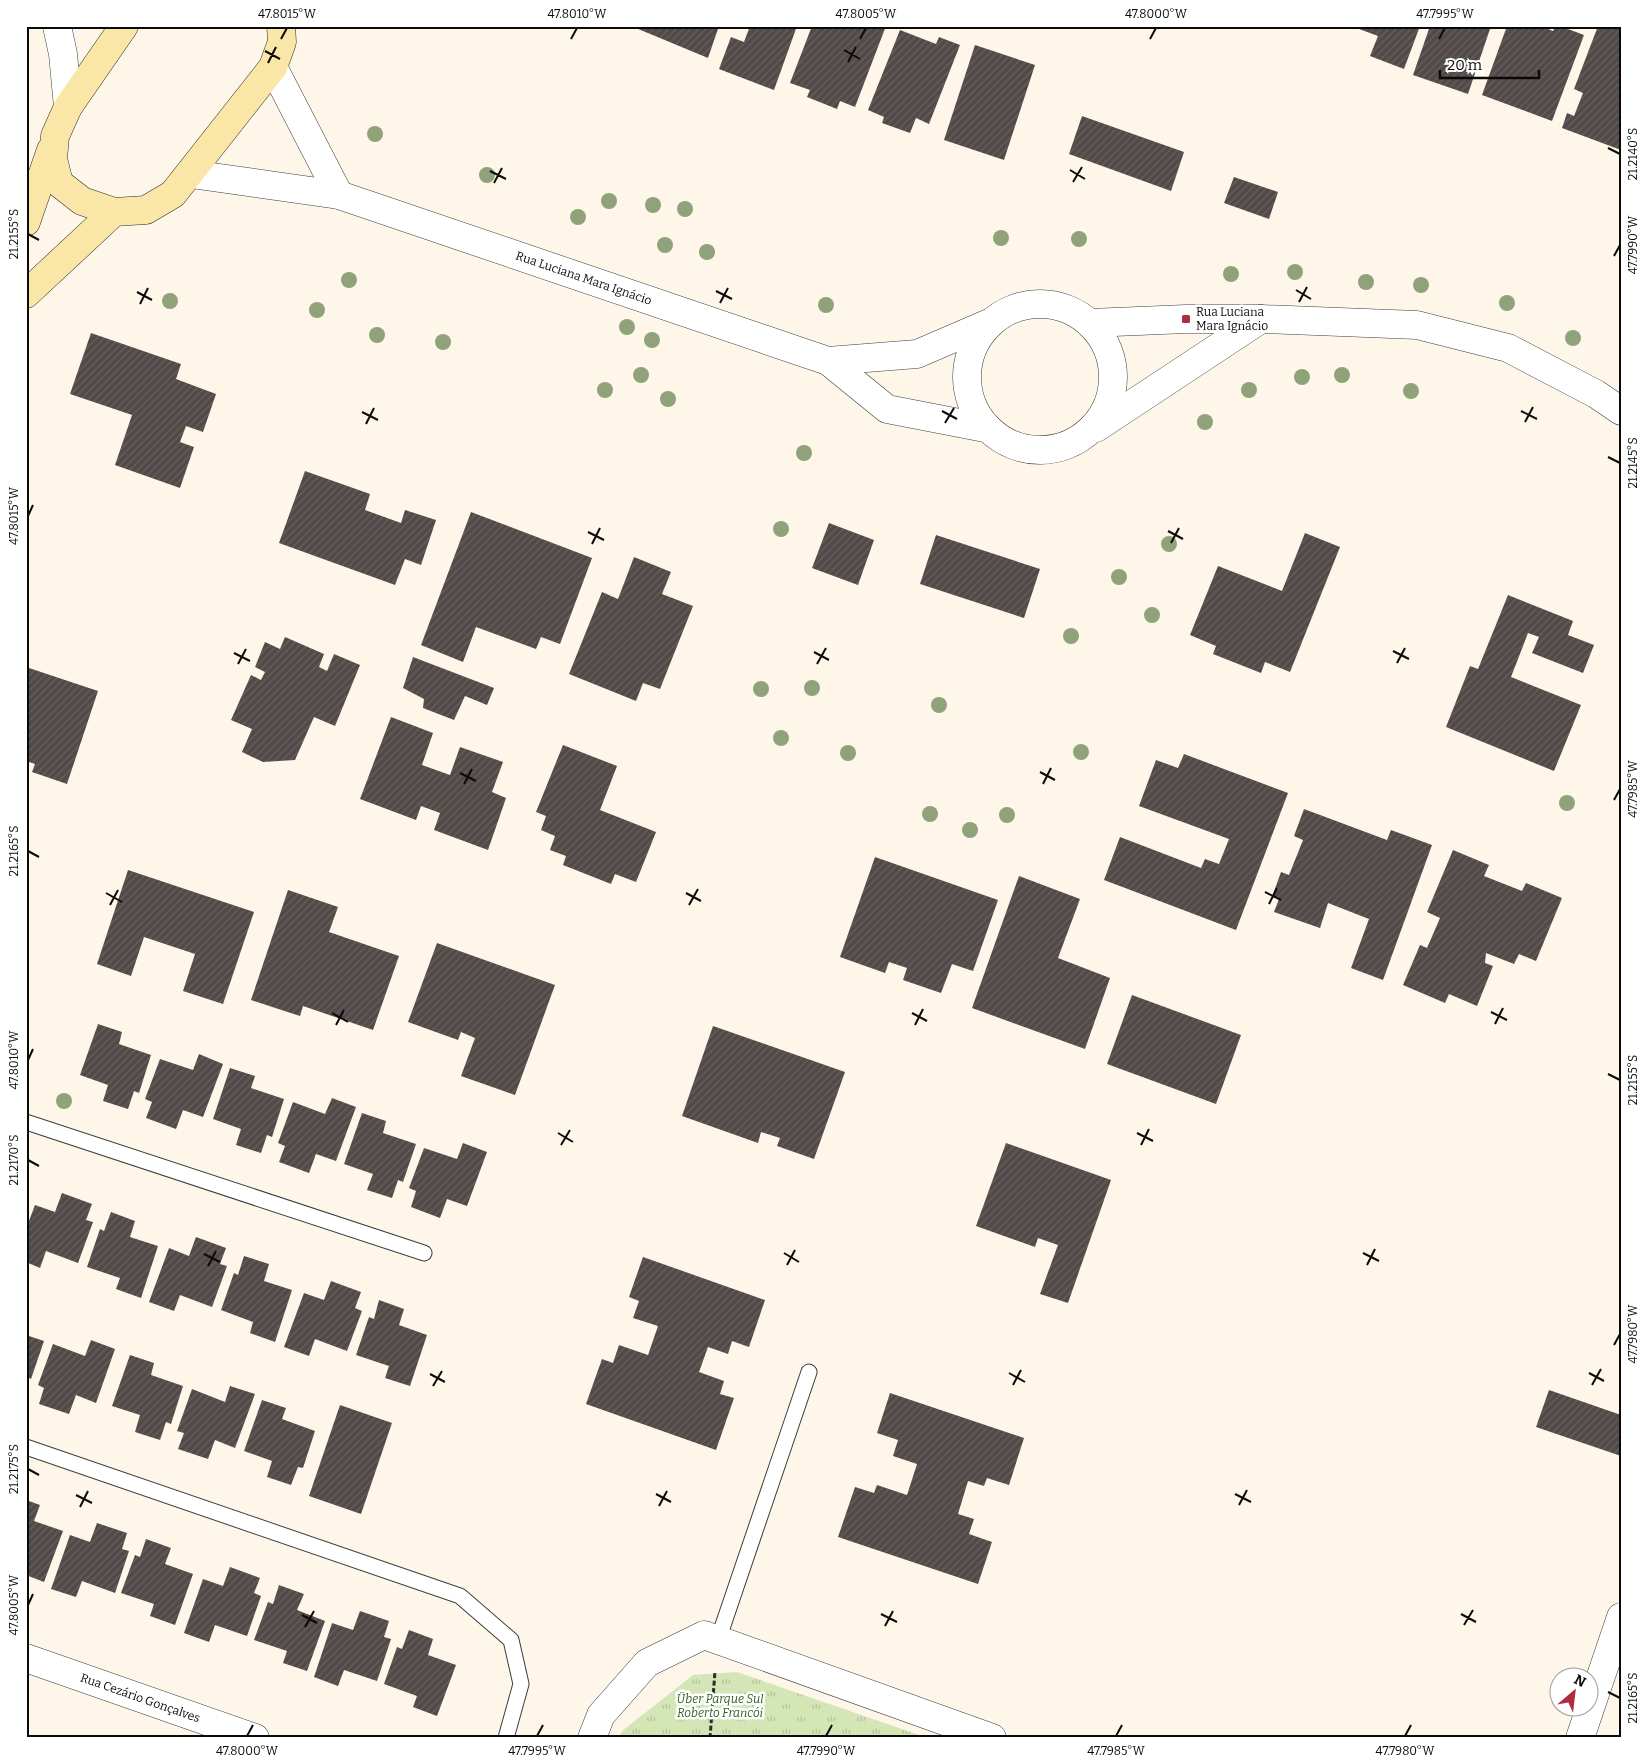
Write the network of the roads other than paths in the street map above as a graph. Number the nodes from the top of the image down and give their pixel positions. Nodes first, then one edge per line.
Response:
1 (57, 26) edge
2 (124, 26) edge
3 (281, 26) edge
4 (273, 68) junction
5 (68, 107) junction
6 (56, 136) junction
7 (191, 174) junction
8 (339, 195) junction
9 (114, 212) junction
10 (26, 222) edge
11 (26, 294) edge
12 (1261, 319) junction
13 (995, 321) junction
14 (1090, 323) junction
15 (828, 361) junction
16 (1621, 411) edge
17 (985, 428) junction
18 (1089, 432) junction
19 (26, 1122) edge
20 (424, 1253) dead end
21 (809, 1372) dead end
22 (26, 1447) edge
23 (1621, 1617) edge
24 (718, 1640) junction
25 (26, 1658) edge
26 (255, 1738) edge
27 (506, 1738) edge
28 (592, 1738) edge
29 (992, 1738) edge
30 (1580, 1738) edge

1 - 5 street
2 - 5 street
3 - 4 street
4 - 7 street
4 - 8 street
5 - 6 street
6 - 9 street
6 - 10 street
7 - 8 street, Rua Luciana Mara Ignácio
7 - 9 street
8 - 15 street, Rua Luciana Mara Ignácio
9 - 11 street
12 - 14 street
12 - 16 street
12 - 18 street
13 - 14 street
13 - 15 street, Rua Luciana Mara Ignácio
13 - 17 street
14 - 18 street
15 - 17 street, Rua Luciana Mara Ignácio
17 - 18 street
19 - 20 lane
21 - 24 lane
22 - 27 lane
23 - 30 street
24 - 28 street
24 - 29 street
25 - 26 street, Rua Cezário Gonçalves

